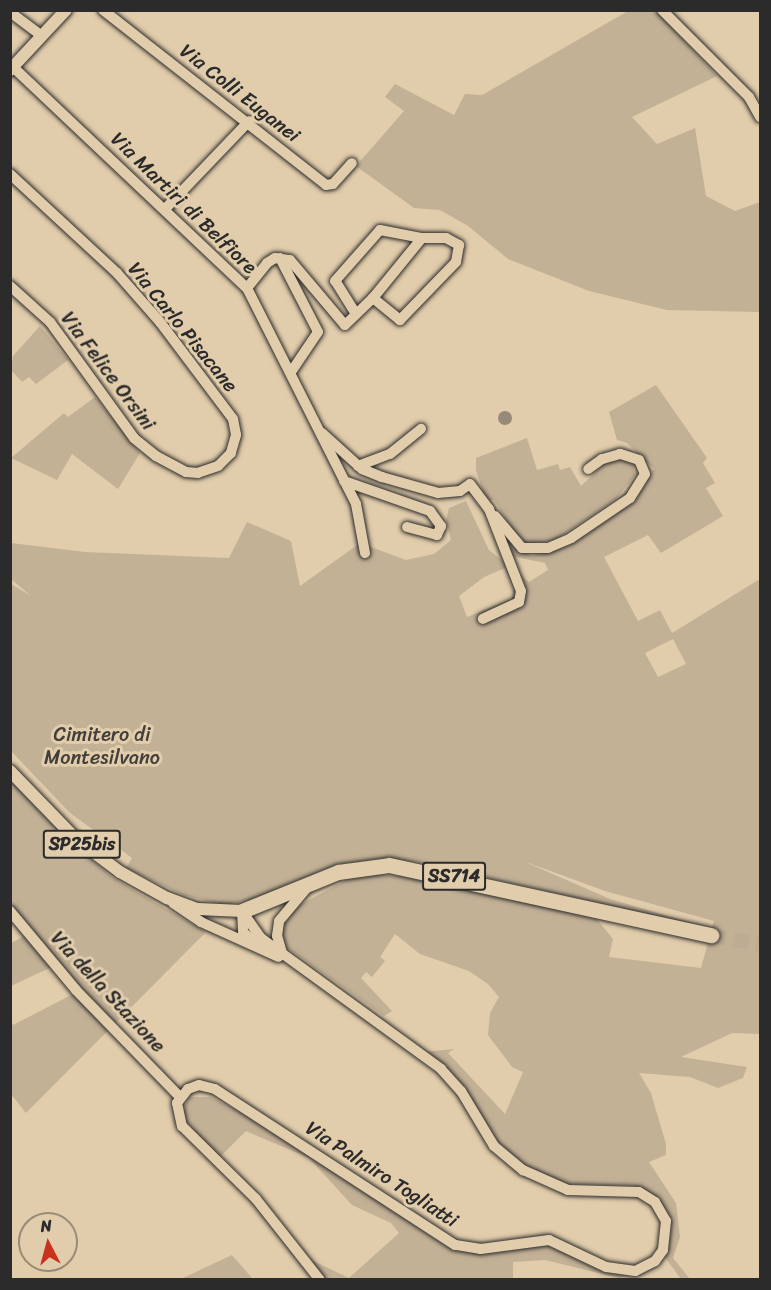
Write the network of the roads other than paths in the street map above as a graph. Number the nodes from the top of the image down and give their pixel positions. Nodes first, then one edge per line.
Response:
1 (66, 10) edge
2 (103, 10) edge
3 (662, 10) edge
4 (10, 12) edge
5 (42, 36) junction
6 (12, 68) edge
7 (760, 117) edge
8 (249, 121) junction
9 (352, 163) dead end
10 (10, 174) edge
11 (166, 208) junction
12 (422, 238) junction
13 (280, 258) junction
14 (10, 286) edge
15 (247, 288) junction
16 (373, 298) junction
17 (356, 314) junction
18 (291, 372) junction
19 (421, 429) dead end
20 (319, 431) junction
21 (218, 466) joint
22 (358, 466) junction
23 (588, 469) dead end
24 (344, 481) junction
25 (489, 509) junction
26 (407, 527) dead end
27 (365, 554) dead end
28 (483, 619) dead end
29 (10, 771) edge
30 (310, 884) junction
31 (167, 898) junction
32 (10, 911) edge
33 (242, 911) junction
34 (711, 935) tunnel mouth
35 (270, 953) junction
36 (282, 953) junction
37 (298, 966) junction
38 (180, 1097) junction
39 (320, 1280) edge

1 - 5 main road
2 - 8 street, Via Colli Euganei
3 - 7 street
4 - 5 street
5 - 6 main road
6 - 11 street, Via Martiri di Belfiore
8 - 9 street, Via Colli Euganei
8 - 11 street
10 - 21 street, Via Carlo Pisacane
11 - 15 street, Via Martiri di Belfiore
12 - 16 street
12 - 16 street
12 - 17 street
13 - 15 street
13 - 17 street
13 - 18 street
14 - 21 street, Via Felice Orsini
15 - 18 street, Via Martiri di Belfiore
16 - 17 street
18 - 20 street, Via Martiri di Belfiore
19 - 22 street
20 - 22 street
20 - 24 street, Via Martiri di Belfiore
22 - 25 street
23 - 25 street
24 - 26 street
24 - 27 street, Via Martiri di Belfiore
25 - 28 street
29 - 31 main road, Via Palmiro Togliatti / SP25bis
30 - 33 highway, SS714
30 - 34 highway, SS714
30 - 36 street
31 - 33 main road, Via Palmiro Togliatti / SP25bis
31 - 35 street, Via Palmiro Togliatti / SP25bis
32 - 38 street, Via della Stazione
33 - 35 street, Via Palmiro Togliatti / SP25bis
33 - 36 street, Via Palmiro Togliatti / SP25bis
35 - 37 street, Via Palmiro Togliatti / SP25bis
36 - 37 street, Via Palmiro Togliatti / SP25bis
37 - 38 street, Via Palmiro Togliatti / SP25bis
38 - 39 street

